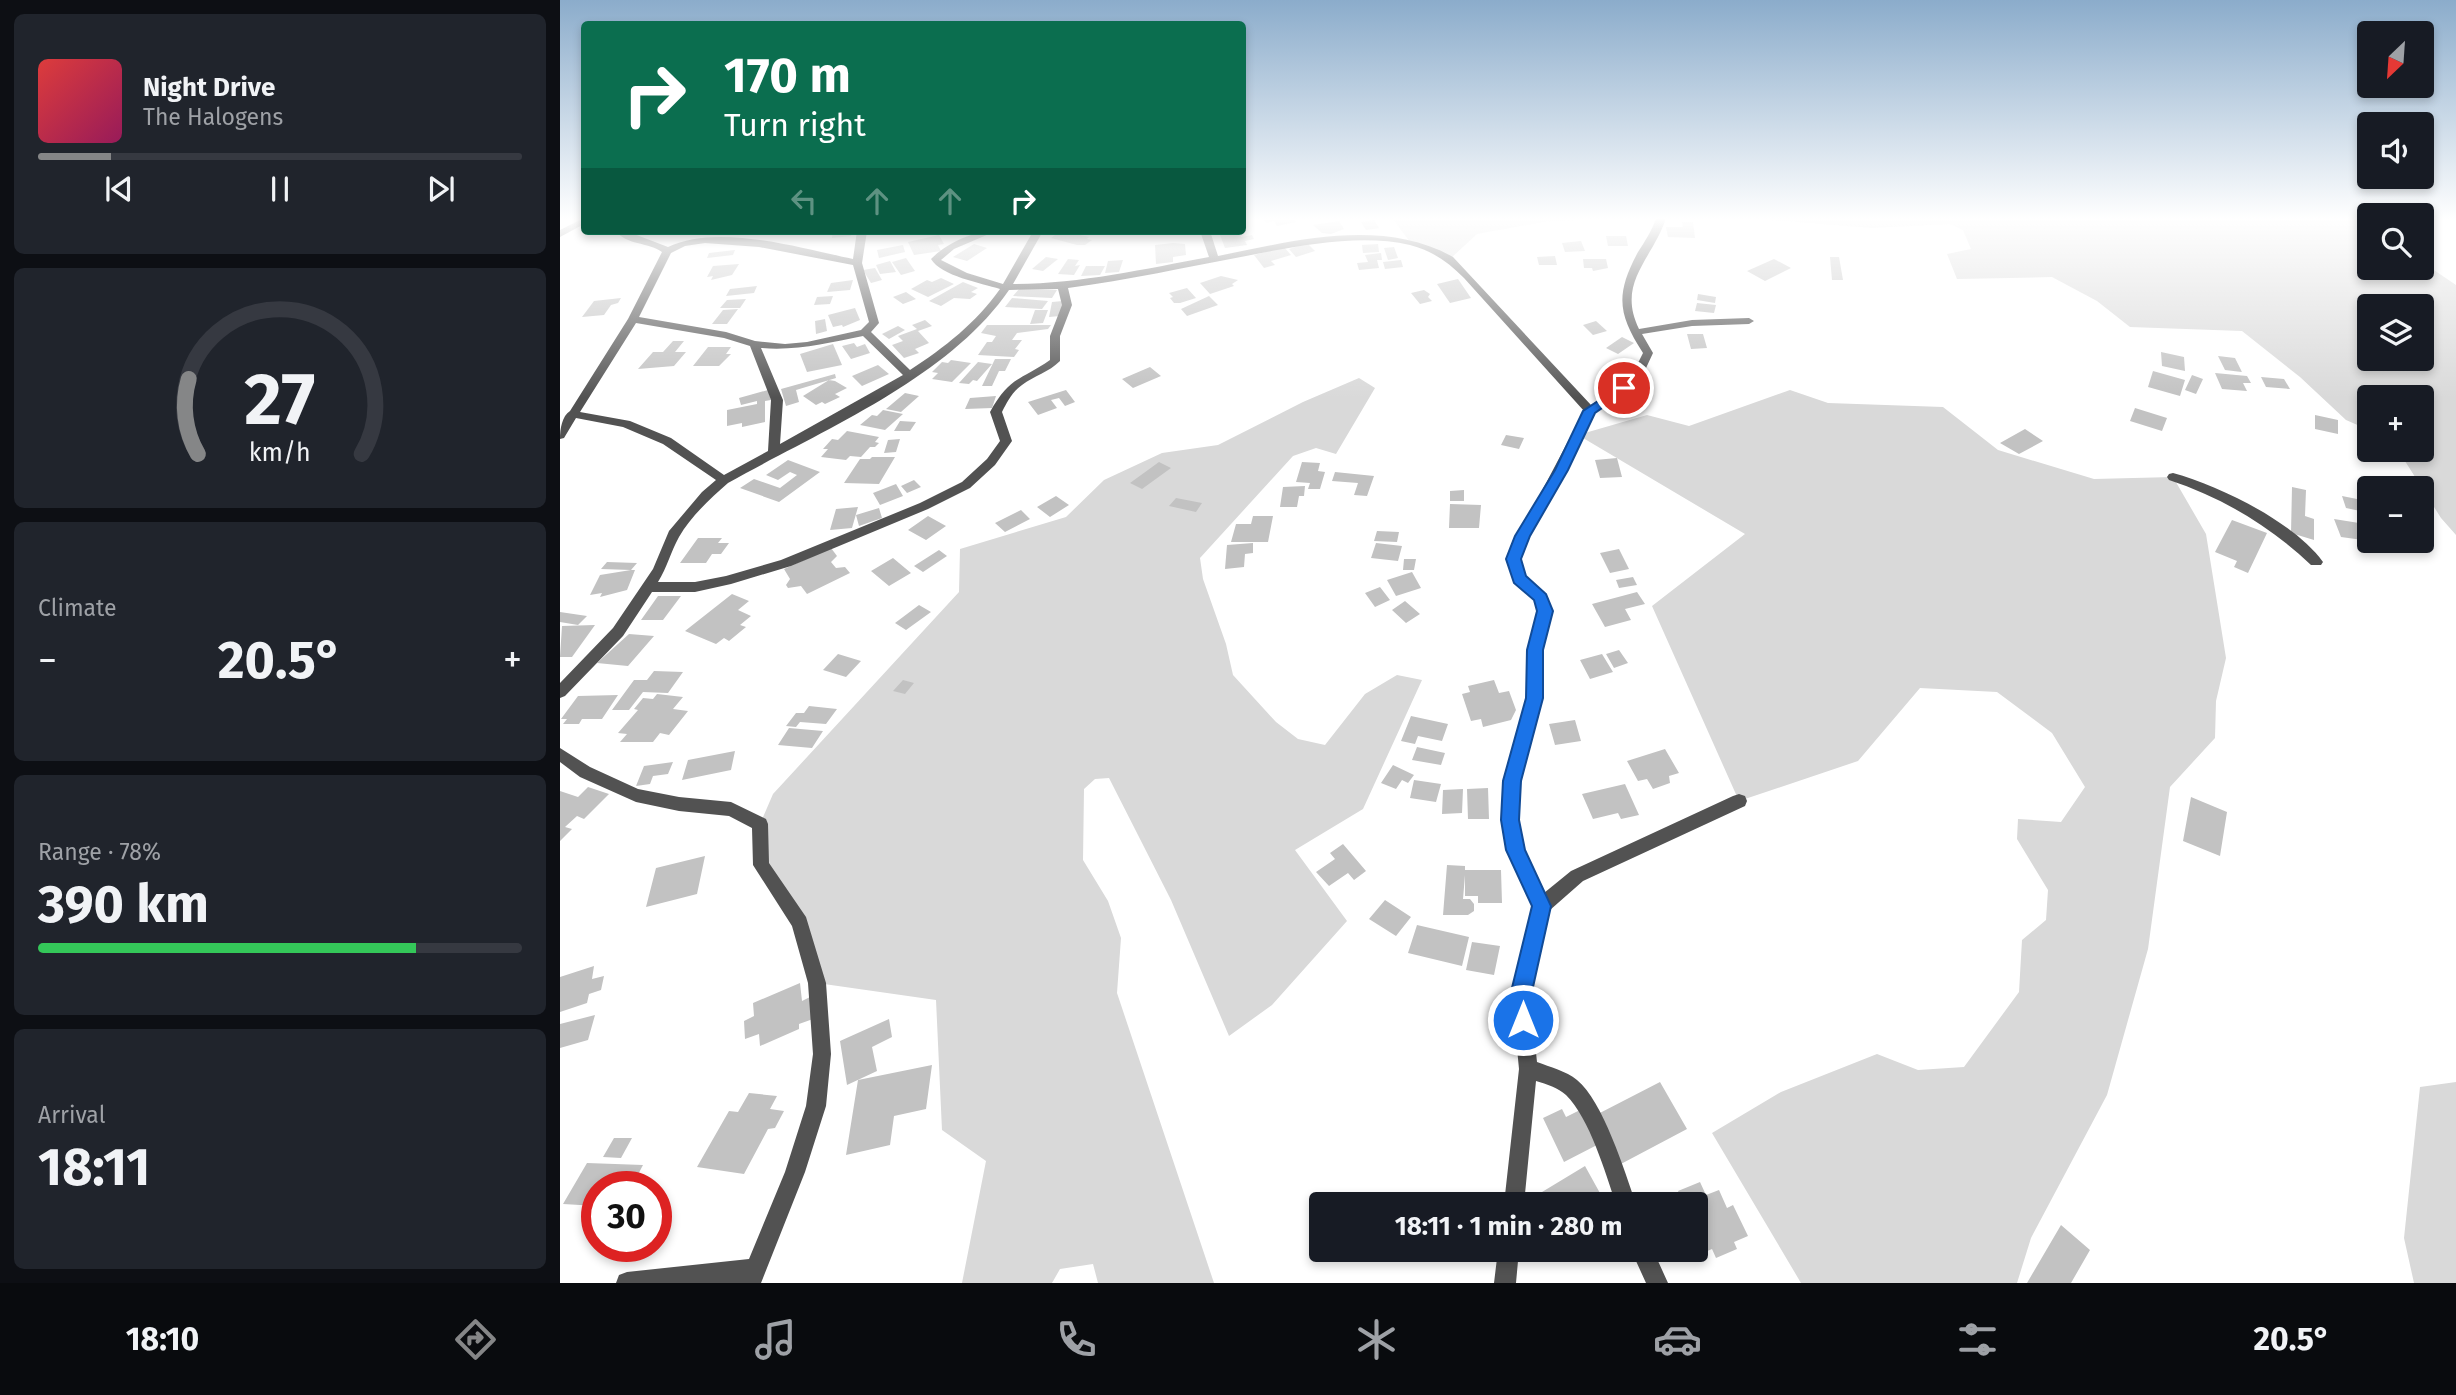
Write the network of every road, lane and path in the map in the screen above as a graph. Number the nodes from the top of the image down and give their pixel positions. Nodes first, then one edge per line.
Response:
1 (654, 278) edge
2 (861, 278) edge
3 (974, 278) edge
4 (1010, 278) edge
5 (1119, 278) edge
6 (1469, 278) edge
7 (1631, 278) edge
8 (1062, 286) junction
9 (1004, 287) junction
10 (633, 319) junction
11 (1749, 321) dead end
12 (865, 332) junction
13 (1635, 333) junction
14 (754, 344) junction
15 (909, 375) junction
16 (1590, 411) junction
17 (572, 414) junction
18 (560, 435) edge
19 (774, 451) junction
20 (2173, 477) dead end
21 (724, 480) junction
22 (2316, 562) dead end
23 (649, 587) junction
24 (560, 692) edge
25 (560, 754) edge
26 (1740, 801) dead end
27 (1542, 906) junction
28 (1528, 1069) junction
29 (1515, 1192) edge
30 (1622, 1192) edge
31 (1508, 1262) edge
32 (1647, 1262) edge
33 (753, 1276) edge
34 (627, 1283) edge
35 (1505, 1283) edge
36 (1657, 1283) edge

1 - 10 street
2 - 12 street
3 - 9 street
4 - 9 street
5 - 8 street
6 - 16 street
7 - 13 street
8 - 9 street
8 - 23 street
9 - 15 street
10 - 14 street
10 - 17 street
11 - 13 street
12 - 14 street
12 - 15 street
13 - 16 street
14 - 19 street
15 - 19 street
16 - 27 street
17 - 18 street
17 - 21 street
19 - 21 street
20 - 22 street
21 - 23 street
23 - 24 street
25 - 33 street
26 - 27 street
27 - 28 street
28 - 29 street
28 - 30 street
31 - 35 street
32 - 36 street
33 - 34 street

